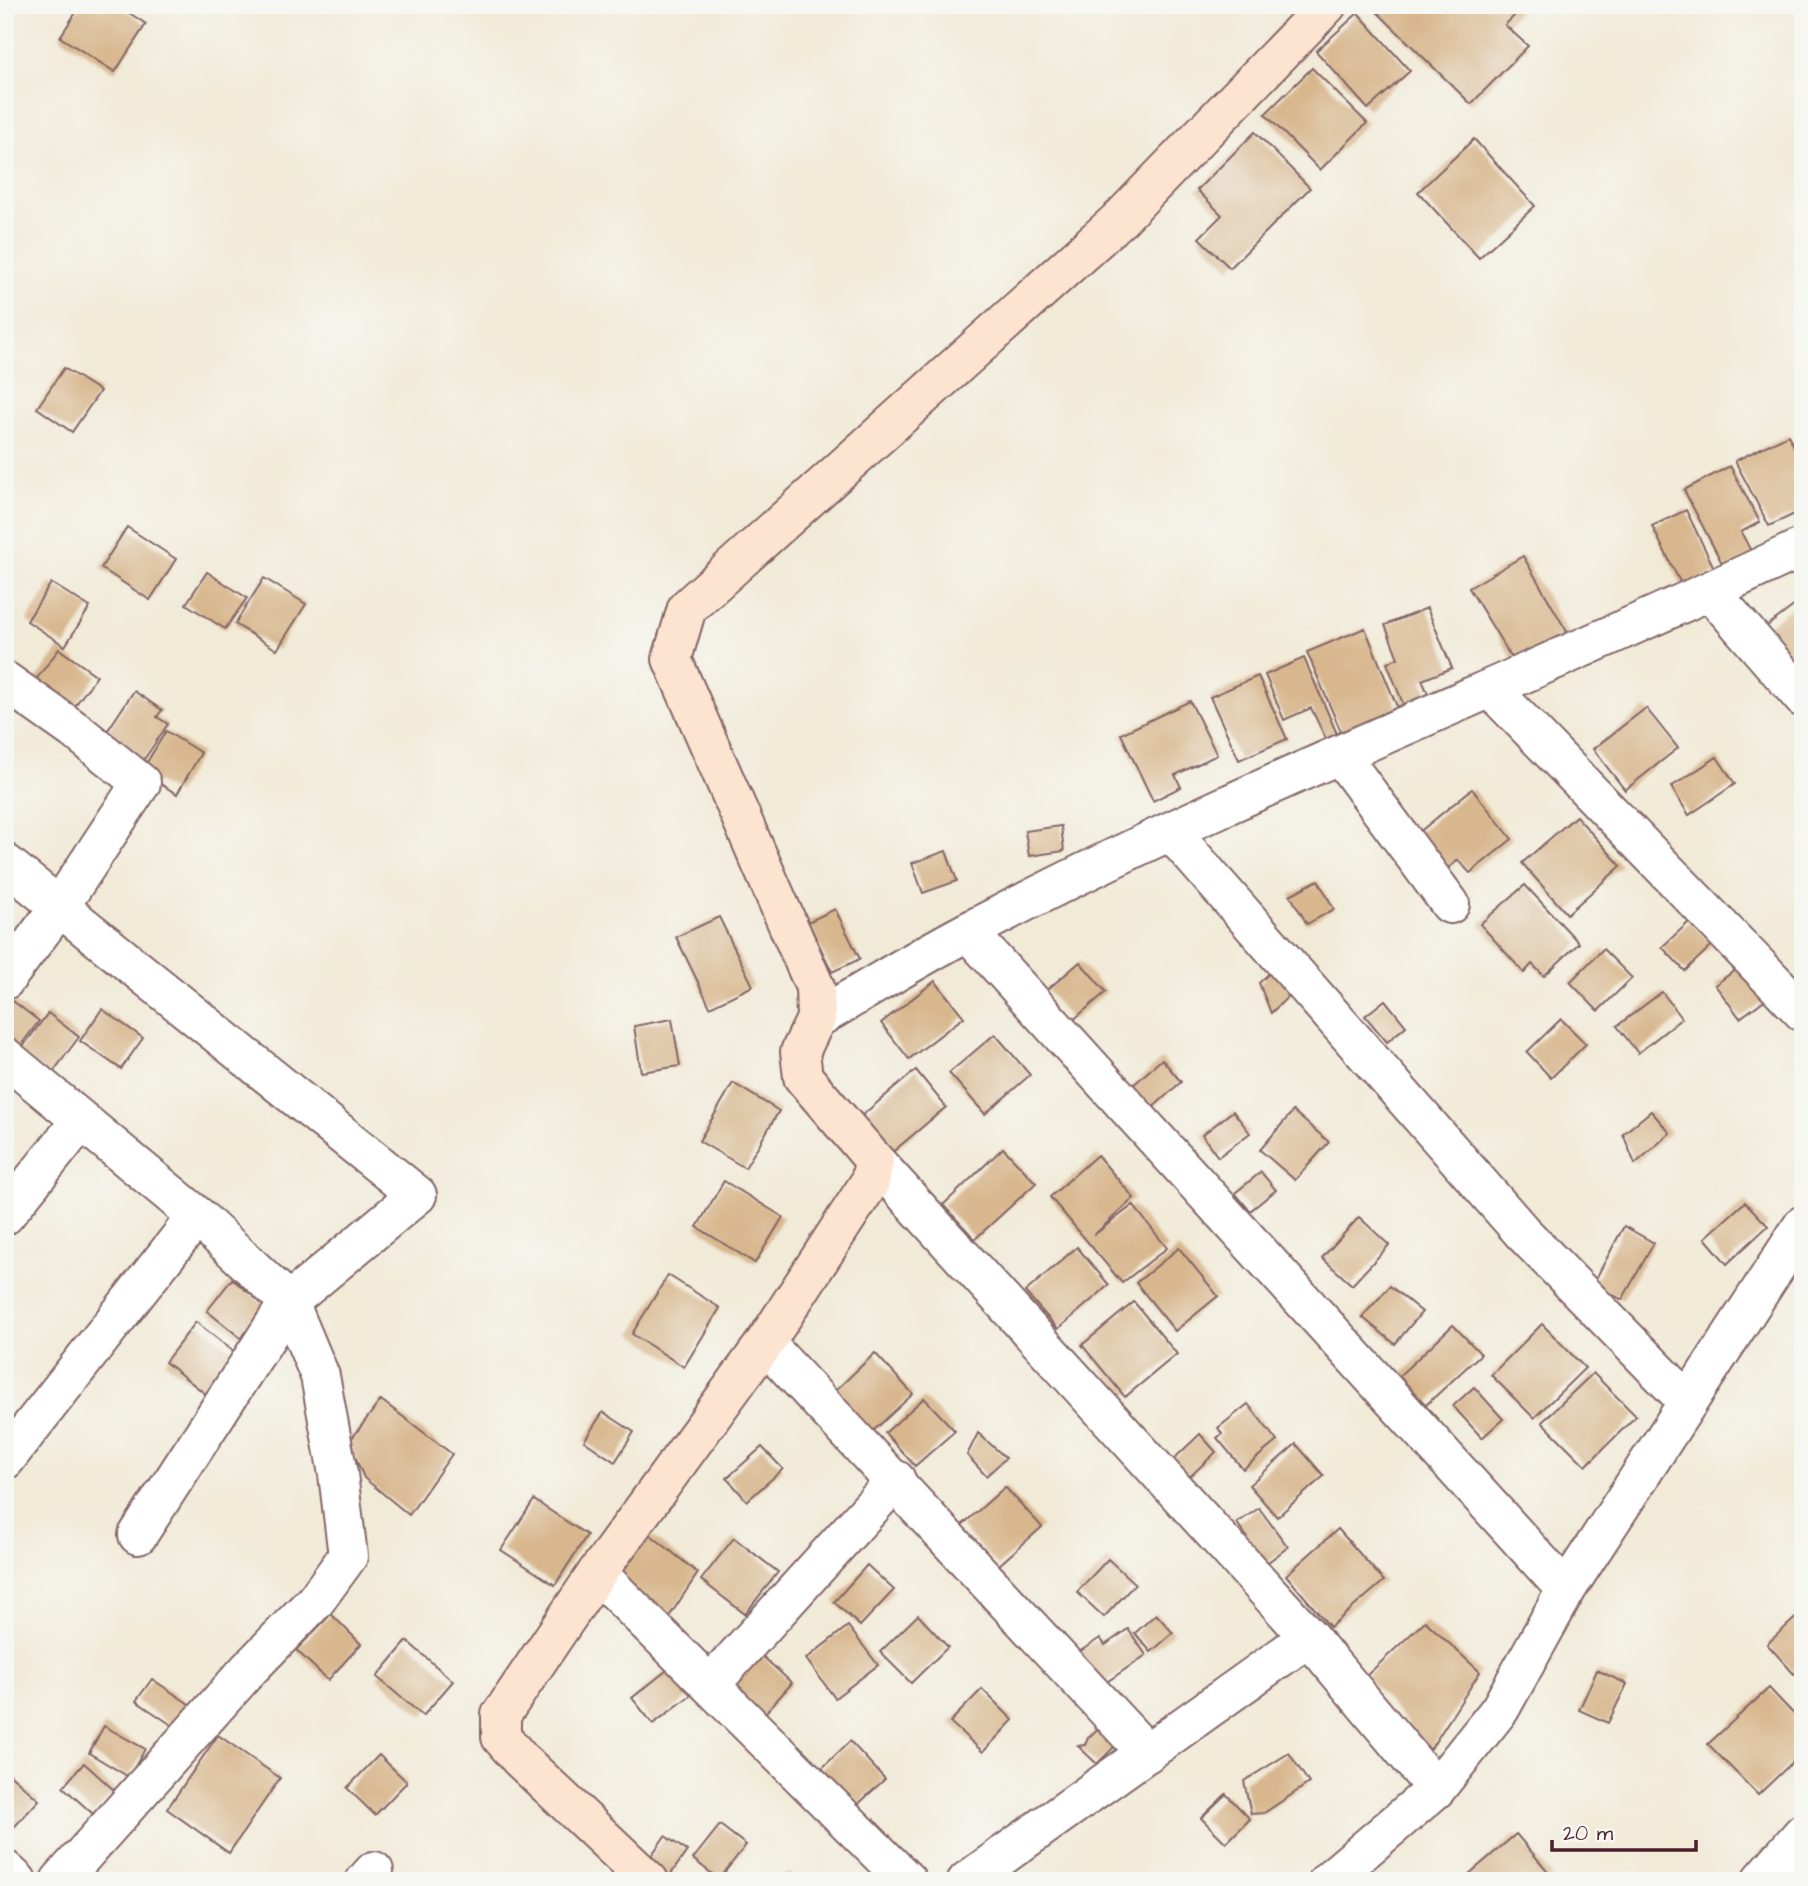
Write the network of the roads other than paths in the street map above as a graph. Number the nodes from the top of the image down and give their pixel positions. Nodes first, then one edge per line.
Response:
1 (1327, 5) edge
2 (1803, 547) edge
3 (1710, 591) junction
4 (5, 681) edge
5 (1491, 689) junction
6 (1803, 698) edge
7 (1340, 755) junction
8 (1172, 832) junction
9 (5, 863) edge
10 (1450, 904) dead end
11 (61, 906) junction
12 (968, 932) junction
13 (5, 979) edge
14 (1803, 1012) edge
15 (816, 1019) junction
16 (5, 1057) edge
17 (80, 1122) junction
18 (874, 1160) junction
19 (5, 1215) edge
20 (197, 1216) junction
21 (1803, 1225) edge
22 (289, 1302) junction
23 (765, 1343) junction
24 (1688, 1402) junction
25 (5, 1460) edge
26 (896, 1480) junction
27 (138, 1535) dead end
28 (597, 1573) junction
29 (1566, 1590) junction
30 (1309, 1637) junction
31 (710, 1685) junction
32 (1147, 1753) junction
33 (1436, 1789) junction
34 (1803, 1833) edge
35 (5, 1870) edge
36 (17, 1881) edge
37 (60, 1881) edge
38 (649, 1881) edge
39 (907, 1881) edge
40 (967, 1881) edge
41 (1328, 1881) edge
42 (1761, 1881) edge

1 - 15 street
2 - 3 street
3 - 5 street
3 - 6 street
4 - 11 street
5 - 7 street
5 - 14 street
7 - 8 street
7 - 10 street
8 - 12 street
8 - 24 street
9 - 11 street
11 - 13 street
11 - 22 street
12 - 15 street
12 - 29 street
15 - 18 street
16 - 17 street
17 - 19 street
17 - 20 street
18 - 23 street
18 - 30 street
20 - 22 street
20 - 25 street
21 - 24 street
22 - 27 street
22 - 37 street
23 - 26 street
23 - 28 street
24 - 29 street
26 - 31 street
26 - 32 street
28 - 31 street
28 - 38 street
29 - 33 street
30 - 32 street
30 - 33 street
31 - 39 street
32 - 40 street
33 - 41 street
34 - 42 street
35 - 36 street

